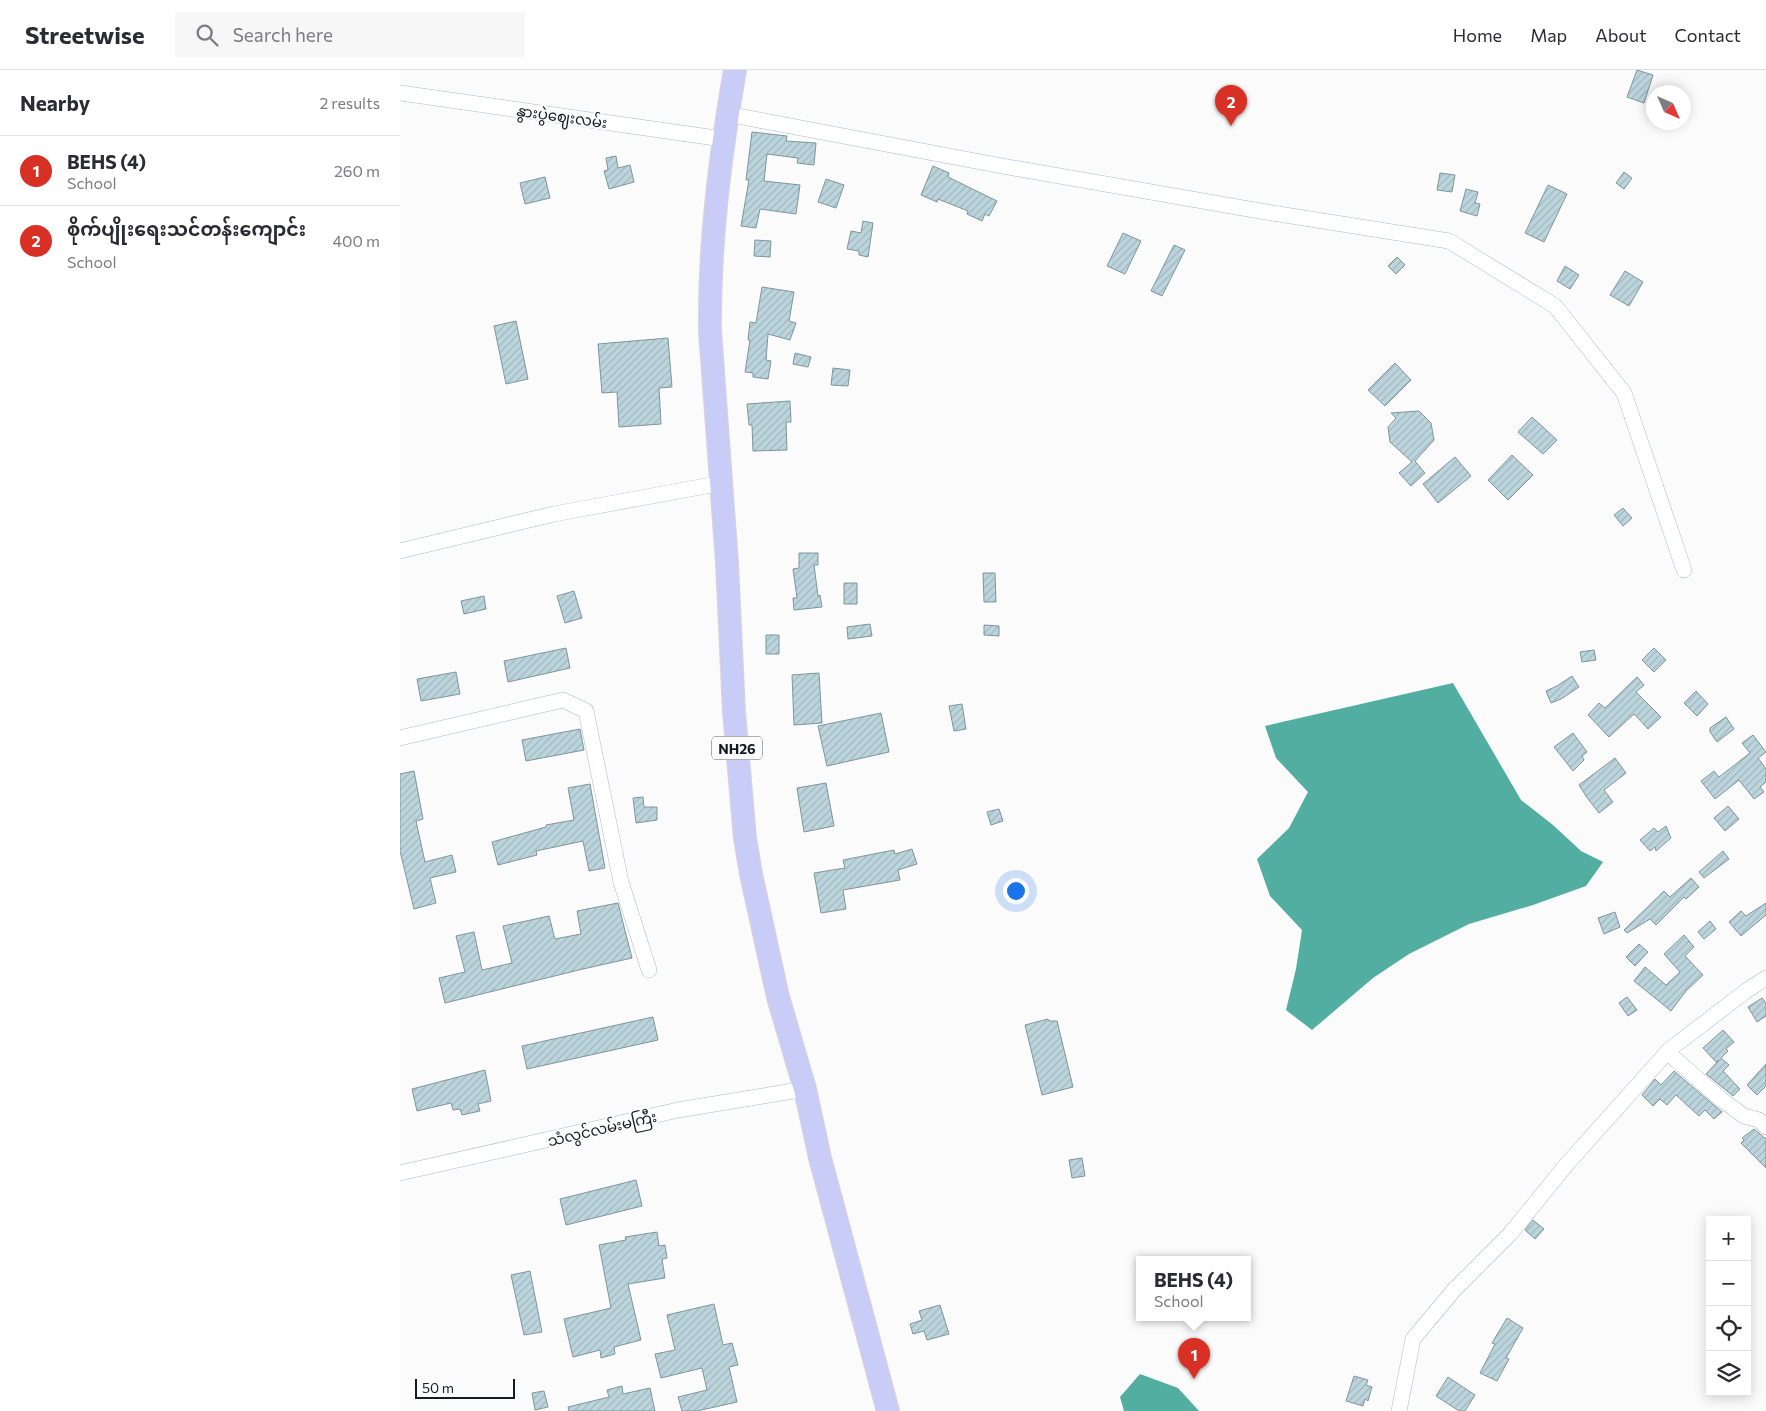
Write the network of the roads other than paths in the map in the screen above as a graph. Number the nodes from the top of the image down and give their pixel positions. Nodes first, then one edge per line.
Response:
1 (734, 70) edge
2 (400, 92) edge
3 (727, 114) junction
4 (723, 139) junction
5 (722, 484) junction
6 (400, 551) edge
7 (1684, 570) dead end
8 (400, 738) edge
9 (649, 970) dead end
10 (1766, 978) edge
11 (1667, 1052) junction
12 (805, 1089) junction
13 (1766, 1127) edge
14 (400, 1173) edge
15 (888, 1411) edge
16 (1399, 1411) edge

1 - 3 highway, NH26
2 - 4 street, နွားပွဲဈေးလမ်း
3 - 4 highway, NH26
3 - 7 street
4 - 5 highway, NH26
5 - 6 street
5 - 12 highway, NH26
8 - 9 street
10 - 11 street
11 - 13 street
11 - 16 street
12 - 14 street, သံလွင်လမ်းမကြီး
12 - 15 highway, NH26

